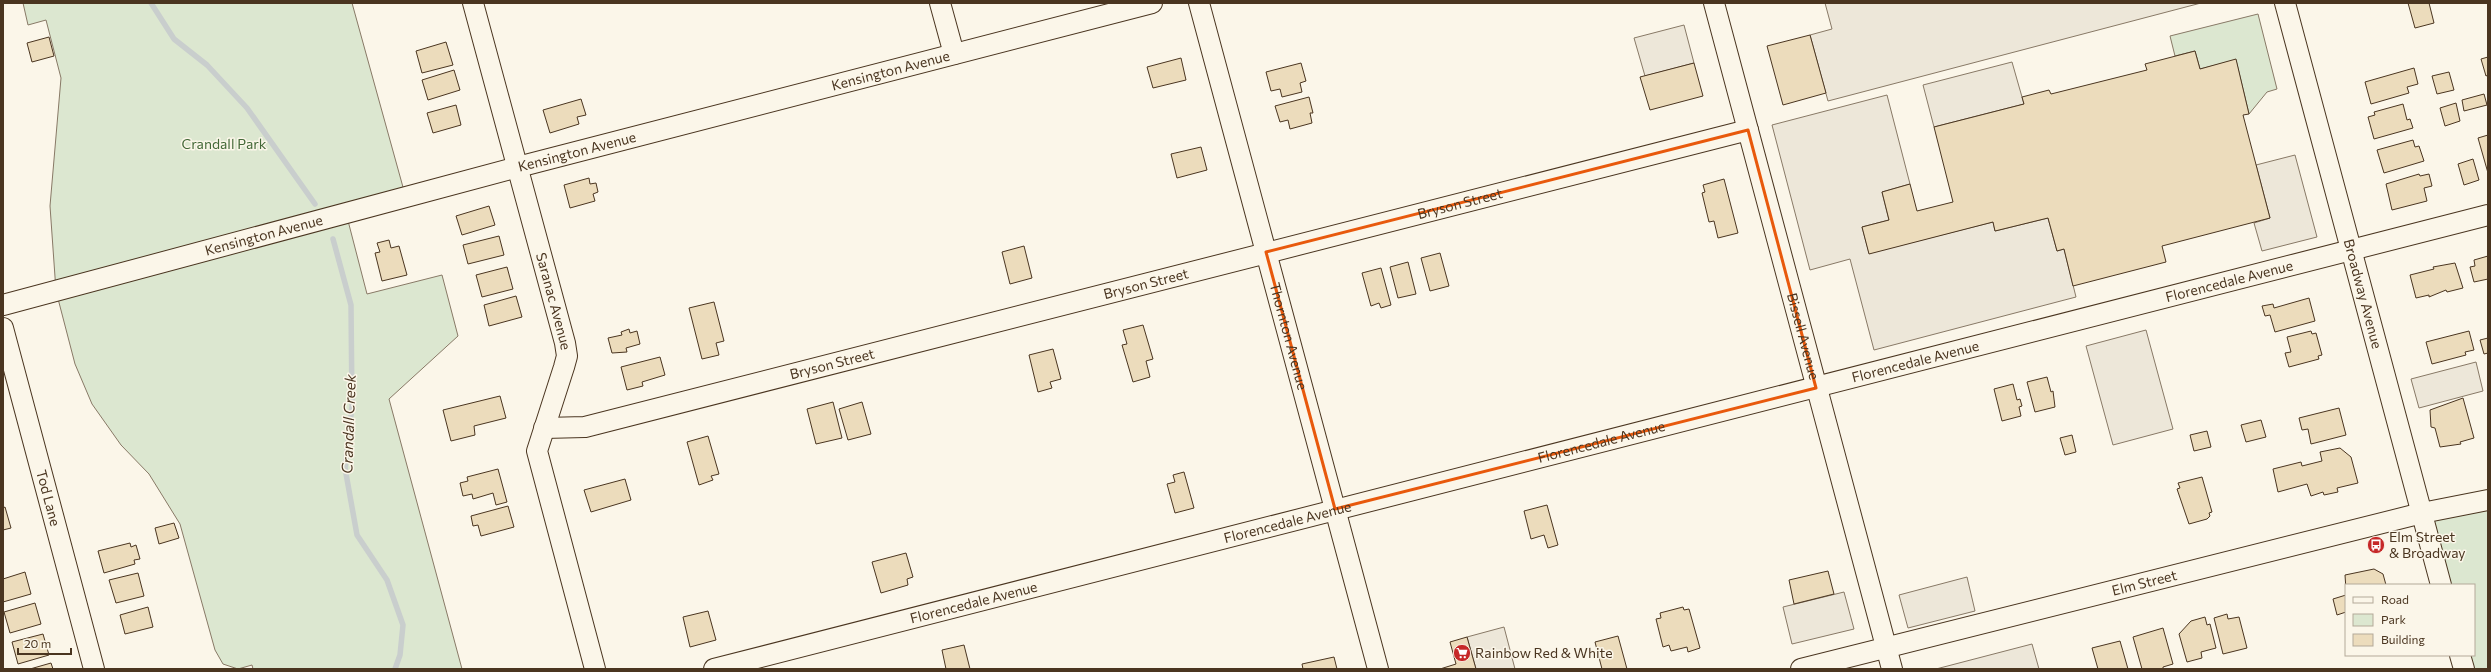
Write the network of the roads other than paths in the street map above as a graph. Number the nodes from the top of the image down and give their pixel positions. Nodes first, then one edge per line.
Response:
1 (473, 3) edge
2 (940, 3) edge
3 (1152, 3) edge
4 (1199, 3) edge
5 (1714, 3) edge
6 (2285, 3) edge
7 (954, 54) junction
8 (1748, 130) junction
9 (518, 167) junction
10 (2488, 215) edge
11 (2351, 250) junction
12 (1266, 252) junction
13 (3, 305) edge
14 (3, 328) edge
15 (1816, 388) junction
16 (544, 428) junction
17 (2488, 500) edge
18 (1335, 509) junction
19 (2422, 513) junction
20 (2441, 584) edge
21 (1886, 648) junction
22 (2460, 656) edge
23 (94, 669) edge
24 (595, 669) edge
25 (714, 669) edge
26 (1378, 669) edge
27 (1801, 669) edge
28 (1892, 669) edge
29 (2464, 669) edge

1 - 9 street, Saranac Avenue
2 - 7 street
3 - 7 street, Kensington Avenue
4 - 12 street, Thornton Avenue
5 - 8 street, Bissell Avenue
6 - 11 street, Broadway Avenue
7 - 9 street, Kensington Avenue
8 - 12 street, Bryson Street
8 - 15 street, Bissell Avenue
9 - 13 street, Kensington Avenue
9 - 16 street, Saranac Avenue
10 - 11 street, Florencedale Avenue
11 - 15 street, Florencedale Avenue
11 - 19 street, Broadway Avenue
12 - 16 street, Bryson Street
12 - 18 street, Thornton Avenue
14 - 23 street, Tod Lane
15 - 18 street, Florencedale Avenue
15 - 21 street, Bissell Avenue
16 - 24 street, Saranac Avenue
17 - 19 street, Elm Street
18 - 25 street, Florencedale Avenue
18 - 26 street, Thornton Avenue
19 - 20 street, Broadway Avenue
19 - 21 street, Elm Street
21 - 27 street, Elm Street
21 - 28 street, Bissell Avenue
22 - 29 street

